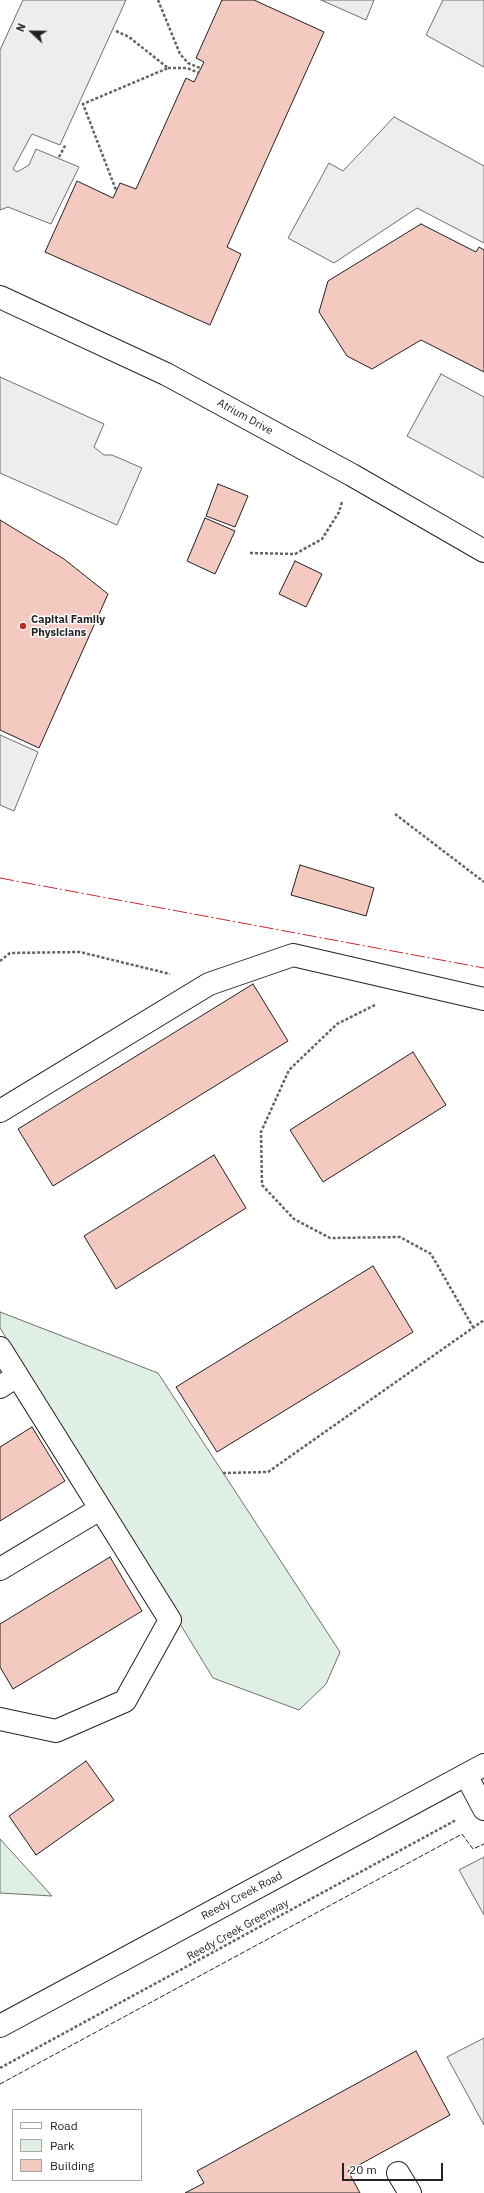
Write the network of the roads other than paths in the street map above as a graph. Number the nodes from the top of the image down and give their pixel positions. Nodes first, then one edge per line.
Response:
1 (0, 297) edge
2 (484, 551) edge
3 (484, 999) edge
4 (0, 1111) edge
5 (0, 1348) edge
6 (9, 1382) edge
7 (100, 1509) junction
8 (0, 1569) edge
9 (0, 1719) edge
10 (475, 1770) edge
11 (483, 1808) edge
12 (0, 2026) edge
13 (398, 2173) dead end
14 (410, 2193) edge

1 - 2 street, Atrium Drive
3 - 4 street
5 - 6 street
6 - 7 street
7 - 8 street
7 - 9 street
10 - 11 street
10 - 12 street, Reedy Creek Road
13 - 14 street

